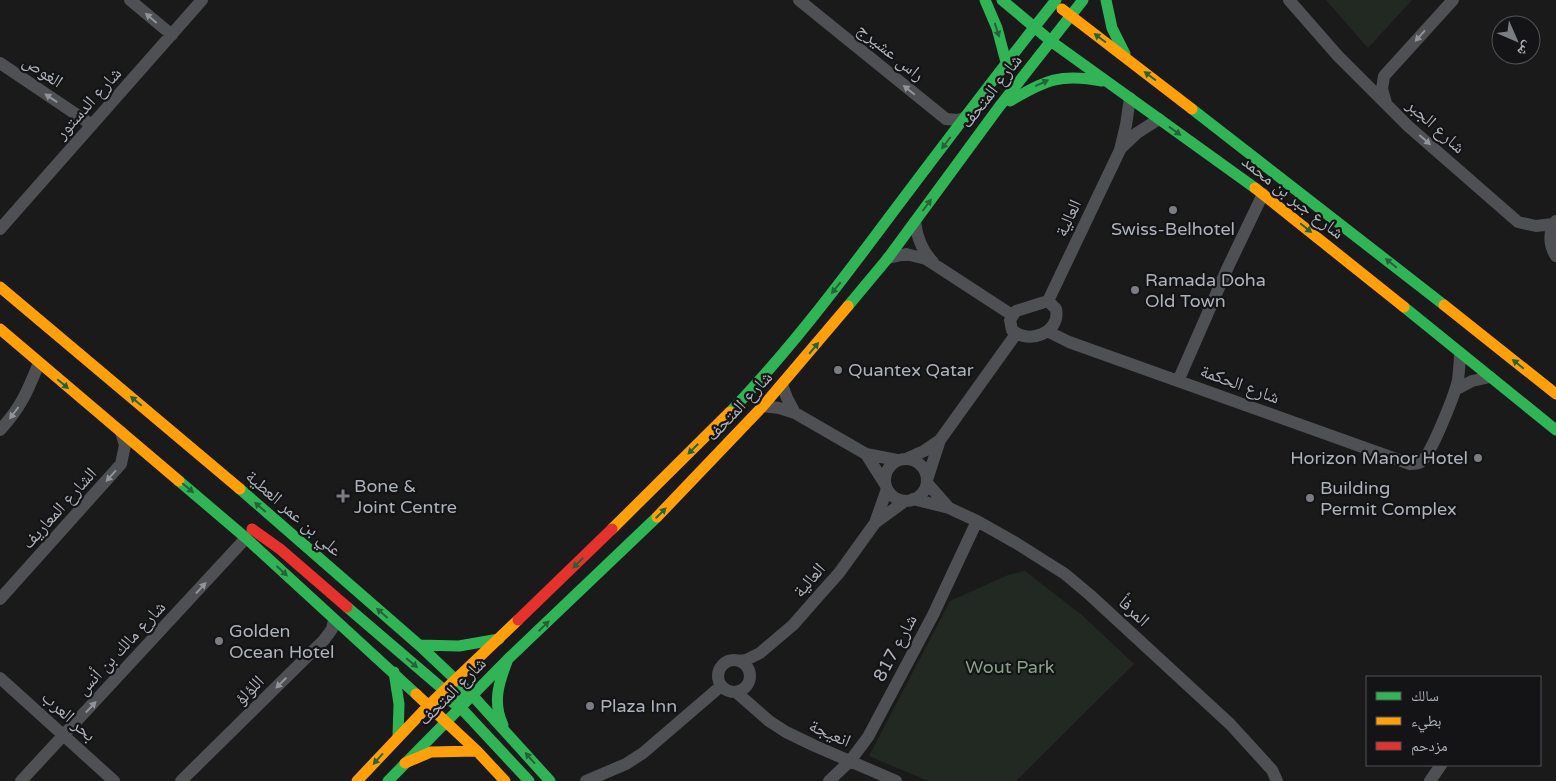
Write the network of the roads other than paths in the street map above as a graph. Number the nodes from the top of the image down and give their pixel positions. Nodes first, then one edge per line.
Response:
1 (130, 0) edge
2 (202, 0) edge
3 (799, 0) edge
4 (985, 0) edge
5 (1002, 0) edge
6 (1083, 0) edge
7 (1106, 0) edge
8 (1289, 0) edge
9 (1453, 0) edge
10 (1053, 1) edge
11 (1071, 16) junction
12 (1034, 28) junction
13 (172, 35) junction
14 (1052, 42) junction
15 (1129, 60) junction
16 (1006, 62) junction
17 (0, 63) edge
18 (1354, 72) junction
19 (1384, 76) junction
20 (1107, 82) junction
21 (1130, 98) junction
22 (1000, 107) junction
23 (1389, 107) junction
24 (964, 118) junction
25 (1159, 119) junction
26 (92, 125) junction
27 (1120, 150) junction
28 (1263, 194) junction
29 (915, 222) junction
30 (1554, 223) edge
31 (0, 229) edge
32 (1556, 256) edge
33 (888, 258) junction
34 (935, 264) junction
35 (0, 287) edge
36 (1048, 301) junction
37 (1012, 315) junction
38 (0, 329) edge
39 (1047, 331) junction
40 (1016, 334) junction
41 (1460, 353) junction
42 (39, 363) junction
43 (1490, 377) junction
44 (1178, 380) junction
45 (782, 385) junction
46 (1455, 390) junction
47 (1556, 394) edge
48 (763, 406) junction
49 (795, 413) junction
50 (0, 430) edge
51 (1556, 430) edge
52 (121, 432) junction
53 (940, 440) junction
54 (866, 454) junction
55 (902, 459) junction
56 (927, 481) junction
57 (886, 486) junction
58 (909, 500) junction
59 (949, 508) junction
60 (212, 509) junction
61 (977, 521) junction
62 (875, 522) junction
63 (246, 538) junction
64 (0, 599) edge
65 (334, 620) junction
66 (499, 639) junction
67 (419, 645) junction
68 (760, 653) junction
69 (508, 660) junction
70 (739, 661) junction
71 (394, 672) junction
72 (0, 678) edge
73 (749, 678) junction
74 (455, 679) junction
75 (721, 686) junction
76 (444, 690) junction
77 (736, 692) junction
78 (473, 696) junction
79 (429, 705) junction
80 (755, 707) junction
81 (461, 708) junction
82 (447, 722) junction
83 (510, 735) junction
84 (64, 736) junction
85 (398, 736) junction
86 (477, 751) junction
87 (850, 761) junction
88 (405, 763) junction
89 (1440, 766) edge
90 (1274, 776) edge
91 (601, 777) edge
92 (22, 781) edge
93 (114, 781) edge
94 (181, 781) edge
95 (357, 781) edge
96 (388, 781) edge
97 (505, 781) edge
98 (529, 781) edge
99 (550, 781) edge
100 (586, 781) edge
101 (829, 781) edge
102 (896, 781) edge
103 (1430, 781) edge

13 -> 1 street
2 - 13 street, شارع الدستور
24 -> 3 street, راس عشيرج
4 -> 16 street
5 - 12 street, شارع جبر بن محمد
6 - 11 street, شارع المتحف
7 - 15 street
8 - 18 street, شارع الجبر
9 -> 19 street
10 - 11 street, شارع جبر بن محمد
10 - 12 street, شارع المتحف
11 - 14 street, شارع المتحف
15 -> 11 street, شارع جبر بن محمد
12 - 14 street, شارع جبر بن محمد
12 - 16 street, شارع المتحف
13 - 26 street, شارع الدستور
14 - 20 street, شارع جبر بن محمد
14 - 22 street, شارع المتحف
47 -> 15 street, شارع جبر بن محمد
16 - 24 street, شارع المتحف
26 -> 17 street, الغوص
18 - 19 street
18 - 23 street, شارع الجبر
19 - 23 street
20 - 21 street, شارع جبر بن محمد
22 -> 20 street
21 - 25 street, شارع جبر بن محمد
21 - 27 street, العالية
29 -> 22 street, شارع المتحف
23 -> 30 street, شارع الجبر
24 -> 66 street, شارع المتحف
25 - 27 street, العالية
25 -> 28 street, شارع جبر بن محمد
26 - 31 street, شارع الدستور
27 - 36 street, العالية
28 -> 41 street, شارع جبر بن محمد
28 - 44 street
29 - 33 street, شارع المتحف
29 - 34 street
30 - 32 street, شارع الجبر
33 - 34 street
45 -> 33 street, شارع المتحف
34 - 37 street
67 -> 35 street, علي بن عمر العطية
36 - 37 street
36 - 39 street
37 - 40 street
38 - 42 street
39 - 40 street
39 - 44 street, شارع الحكمة
40 - 53 street
41 - 43 street, شارع جبر بن محمد
41 - 46 street
42 -> 50 street
42 -> 52 street
43 - 46 street
43 - 51 street, شارع جبر بن محمد
44 - 46 street, شارع الحكمة
45 - 48 street, شارع المتحف
45 - 49 street
48 - 49 street
69 -> 48 street, شارع المتحف
49 - 54 street
52 -> 60 street
52 -> 64 street, الشارع المعاريف
53 - 55 street
53 - 56 street
54 - 55 street
54 - 57 street
55 - 56 street
55 - 57 street
56 - 58 street
56 - 59 street, المرفأ
57 - 58 street
57 - 62 street, العالية
58 - 59 street, المرفأ
58 - 62 street, العالية
59 - 61 street, المرفأ
60 - 63 street
60 -> 76 street
61 - 87 street, شارع 817
61 - 90 street, المرفأ
62 - 68 street, العالية
63 -> 65 street
84 -> 63 street, شارع مالك بن أنس
65 - 71 street
65 -> 94 street, اللؤلؤ
66 - 67 street
66 - 74 street, شارع المتحف
67 - 74 street, علي بن عمر العطية
68 - 70 street, العالية
68 - 73 street, العالية
69 - 78 street, شارع المتحف
69 - 83 street
70 - 73 street
70 - 75 street
71 - 79 street
71 - 85 street
72 - 84 street, بحر العرب
73 - 77 street
73 - 80 street
74 - 76 street, شارع المتحف
74 - 78 street, علي بن عمر العطية
75 - 77 street
75 - 91 street
76 - 78 street
76 - 79 street, شارع المتحف
77 - 80 street, انعيجة
78 - 81 street, شارع المتحف
78 - 83 street, علي بن عمر العطية
79 - 81 street
79 - 82 street
79 - 85 street, شارع المتحف
80 - 87 street, انعيجة
81 - 82 street, شارع المتحف
81 - 98 street
82 - 86 street
82 - 88 street, شارع المتحف
99 -> 83 street, علي بن عمر العطية
84 - 92 street, شارع مالك بن أنس
84 - 93 street, بحر العرب
85 -> 95 street, شارع المتحف
86 - 88 street
86 - 97 street
87 - 101 street, شارع 817
87 - 102 street, انعيجة
88 - 96 street, شارع المتحف
89 - 103 street
91 - 100 street

